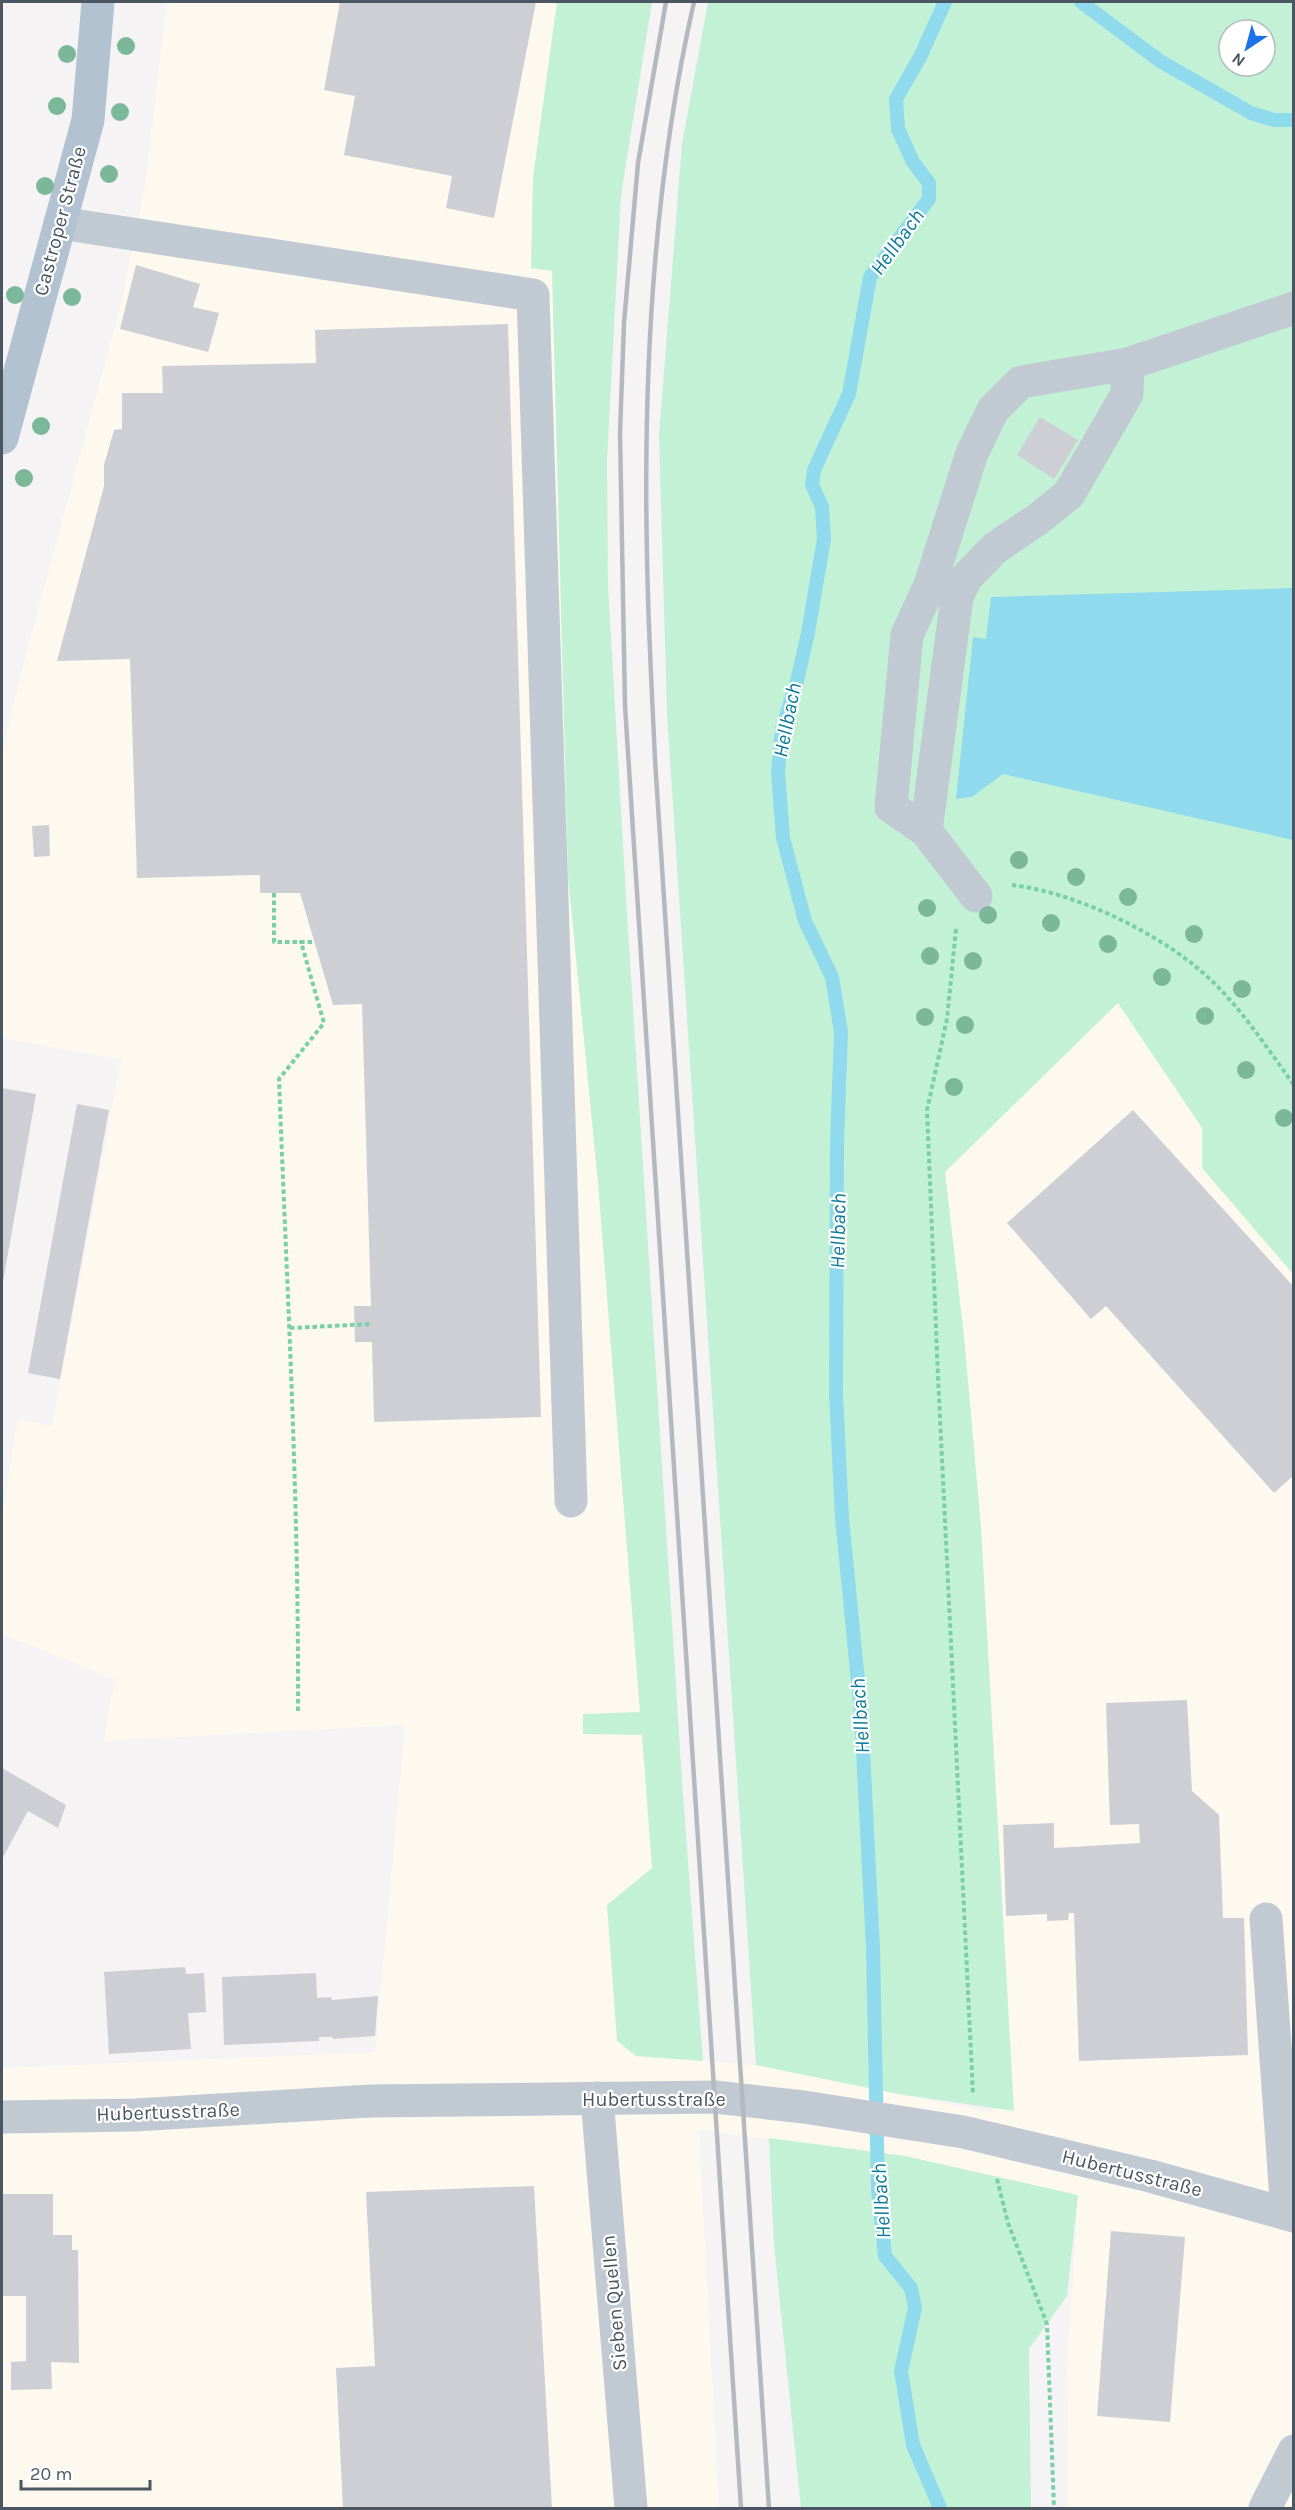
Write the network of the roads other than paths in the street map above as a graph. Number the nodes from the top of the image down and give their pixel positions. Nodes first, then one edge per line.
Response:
1 (98, 2) edge
2 (60, 223) junction
3 (1293, 308) edge
4 (1128, 364) junction
5 (2, 438) edge
6 (944, 591) junction
7 (926, 831) junction
8 (976, 896) road end
9 (571, 1501) dead end
10 (1266, 1919) dead end
11 (597, 2097) junction
12 (2, 2117) edge
13 (1290, 2215) edge
14 (1293, 2451) edge
15 (631, 2508) edge
16 (1265, 2508) edge

1 - 2 main road, Castroper Straße
2 - 5 main road, Castroper Straße
2 - 9 street
3 - 4 street
4 - 6 street
4 - 6 street
6 - 7 street
6 - 7 street
7 - 8 street
10 - 13 street
11 - 12 street, Hubertusstraße
11 - 13 street, Hubertusstraße
11 - 15 street, Sieben Quellen
14 - 16 street

